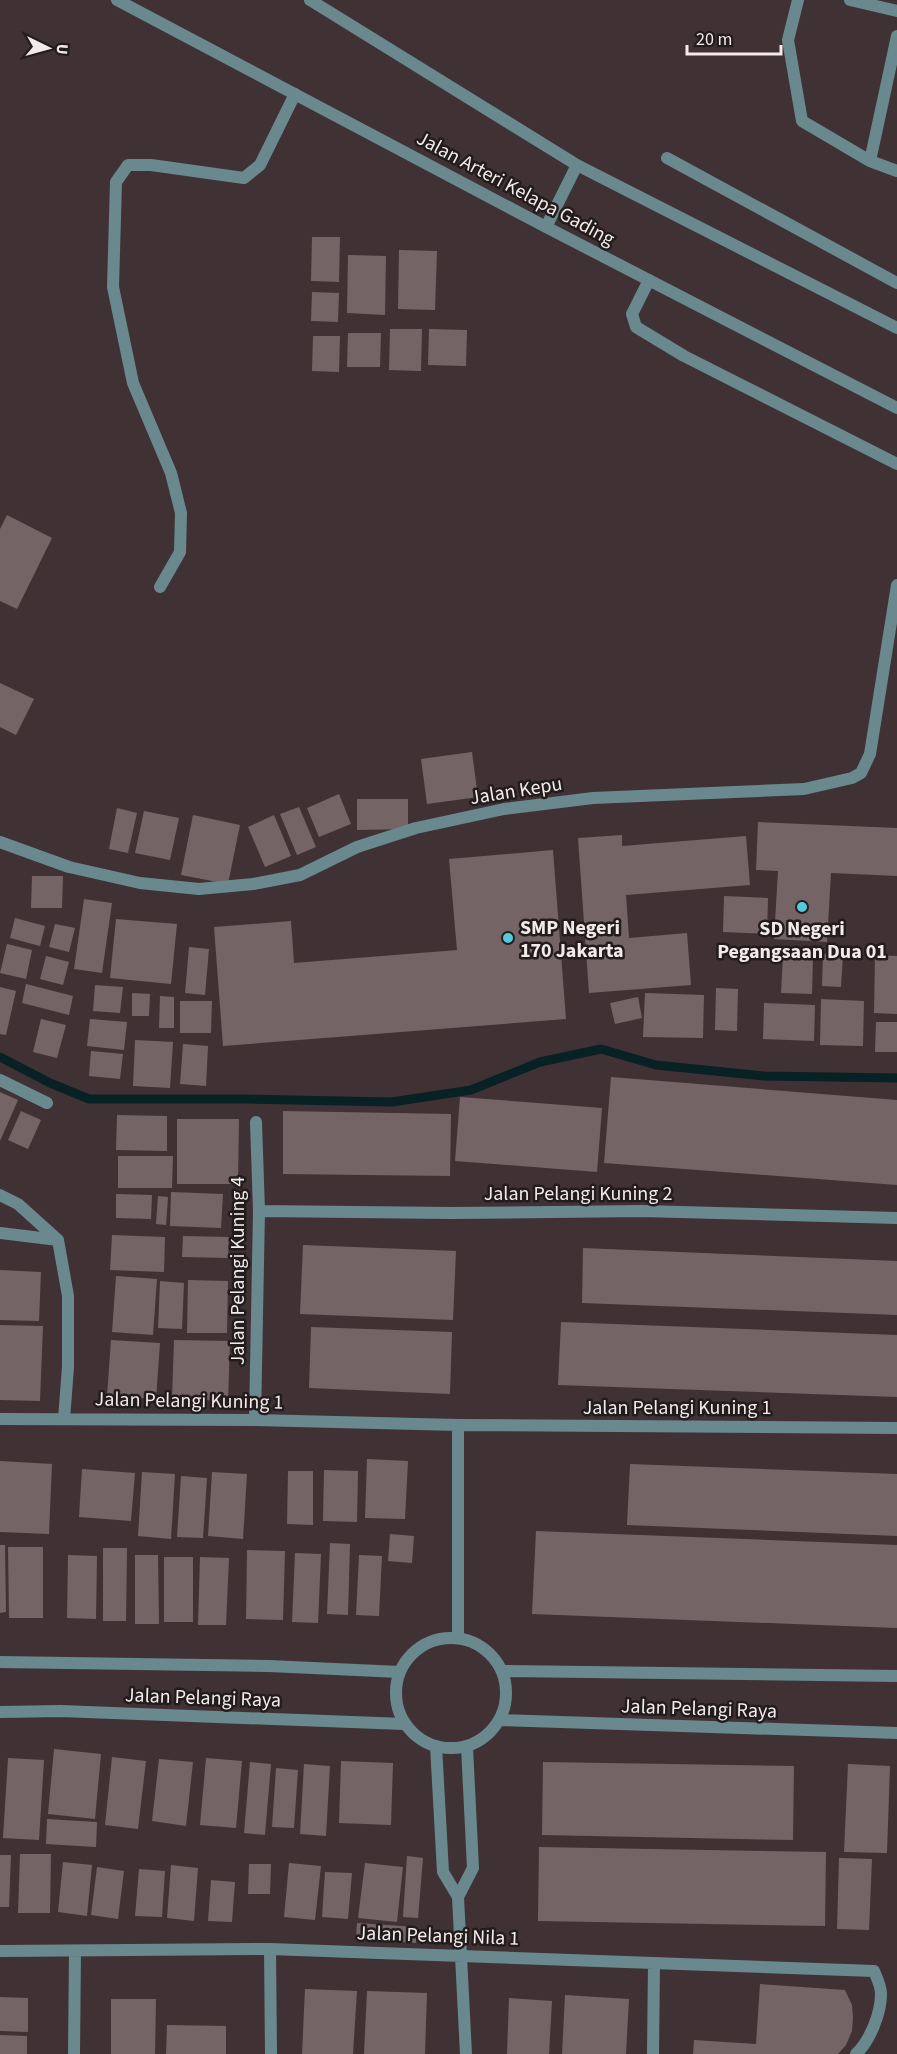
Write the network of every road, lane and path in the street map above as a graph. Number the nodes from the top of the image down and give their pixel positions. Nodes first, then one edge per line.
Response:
1 (117, 0) edge
2 (310, 0) edge
3 (798, 0) edge
4 (850, 0) edge
5 (897, 11) edge
6 (897, 36) edge
7 (295, 94) junction
8 (667, 158) dead end
9 (870, 161) junction
10 (577, 165) junction
11 (897, 171) edge
12 (546, 227) junction
13 (649, 280) junction
14 (897, 283) edge
15 (897, 328) edge
16 (897, 408) edge
17 (897, 464) edge
18 (897, 585) edge
19 (160, 587) dead end
20 (0, 842) edge
21 (0, 1080) edge
22 (47, 1103) dead end
23 (256, 1122) dead end
24 (0, 1195) edge
25 (259, 1211) junction
26 (897, 1218) edge
27 (0, 1233) edge
28 (58, 1240) junction
29 (0, 1419) edge
30 (64, 1419) junction
31 (255, 1420) junction
32 (458, 1425) junction
33 (897, 1428) edge
34 (458, 1637) junction
35 (0, 1662) edge
36 (502, 1671) junction
37 (400, 1672) junction
38 (897, 1676) edge
39 (0, 1712) edge
40 (500, 1720) junction
41 (404, 1724) junction
42 (897, 1734) edge
43 (436, 1746) junction
44 (467, 1747) junction
45 (458, 1897) junction
46 (270, 1949) junction
47 (0, 1951) edge
48 (75, 1952) junction
49 (461, 1954) junction
50 (654, 1963) junction
51 (74, 2054) edge
52 (271, 2054) edge
53 (466, 2054) edge
54 (653, 2054) edge
55 (856, 2054) edge

1 - 7 street, Jalan Arteri Kelapa Gading
2 - 10 street
3 - 9 street
4 - 5 street
6 - 9 street
7 - 12 street, Jalan Arteri Kelapa Gading
7 - 19 street
8 - 14 street
9 - 11 street
10 - 12 street
10 - 15 street
12 - 13 street, Jalan Arteri Kelapa Gading
13 - 16 street, Jalan Arteri Kelapa Gading
13 - 17 street
18 - 20 street, Jalan Kepu
21 - 22 street
23 - 25 street, Jalan Pelangi Kuning 4
24 - 28 street
25 - 26 street, Jalan Pelangi Kuning 2
25 - 31 street, Jalan Pelangi Kuning 4
27 - 28 street
28 - 30 street
29 - 30 street, Jalan Pelangi Kuning 1
30 - 31 street, Jalan Pelangi Kuning 1
31 - 32 street, Jalan Pelangi Kuning 1
32 - 33 street, Jalan Pelangi Kuning 1
32 - 34 street
34 - 36 street
34 - 37 street
35 - 37 street, Jalan Pelangi Raya
36 - 38 street, Jalan Pelangi Raya
36 - 40 street
37 - 41 street
39 - 41 street, Jalan Pelangi Raya
40 - 42 street, Jalan Pelangi Raya
40 - 44 street
41 - 43 street
43 - 44 street
43 - 45 street
44 - 45 street
45 - 49 street
46 - 48 street, Jalan Pelangi Nila 1
46 - 49 street, Jalan Pelangi Nila 1
46 - 52 street
47 - 48 street, Jalan Pelangi Nila 1
48 - 51 street
49 - 50 street, Jalan Pelangi Nila 1
49 - 53 street
50 - 54 street
50 - 55 street, Jalan Pelangi Nila 1

